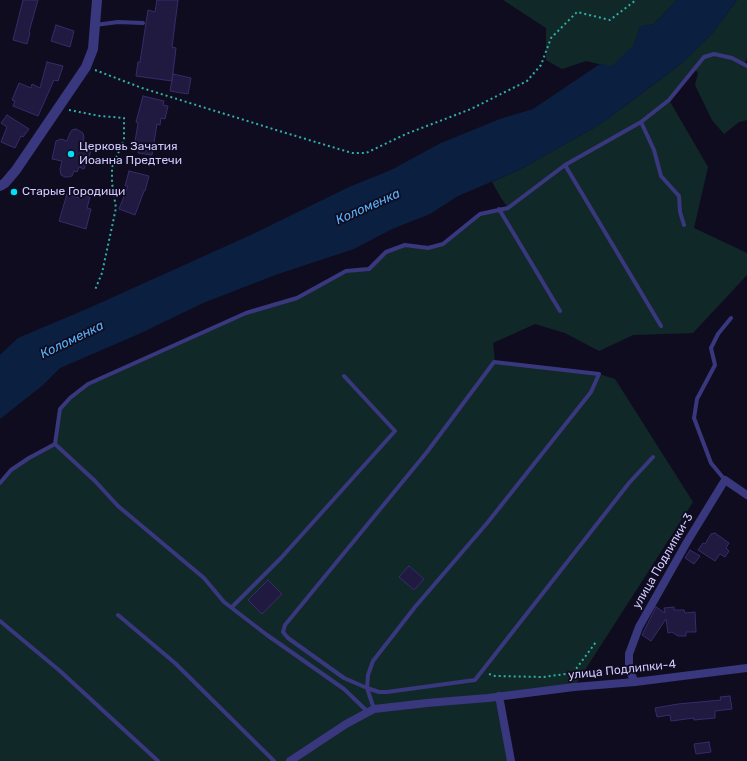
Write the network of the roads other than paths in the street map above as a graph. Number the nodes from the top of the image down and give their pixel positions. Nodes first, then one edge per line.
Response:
1 (97, 0) edge
2 (143, 23) dead end
3 (95, 25) junction
4 (747, 66) edge
5 (641, 122) junction
6 (565, 165) junction
7 (0, 186) edge
8 (499, 209) junction
9 (684, 225) dead end
10 (560, 311) dead end
11 (731, 318) dead end
12 (661, 326) dead end
13 (344, 376) dead end
14 (54, 444) junction
15 (653, 457) dead end
16 (725, 480) junction
17 (0, 483) edge
18 (747, 495) edge
19 (232, 607) junction
20 (118, 615) dead end
21 (0, 620) edge
22 (747, 668) edge
23 (635, 682) junction
24 (368, 688) junction
25 (499, 696) junction
26 (371, 711) junction
27 (158, 761) edge
28 (274, 761) edge
29 (290, 761) edge
30 (511, 761) edge

1 - 3 street
2 - 3 lane
3 - 7 street
4 - 5 lane
5 - 6 lane
5 - 9 lane
6 - 8 lane
6 - 12 lane
8 - 10 lane
8 - 14 lane
11 - 16 lane
13 - 19 lane
14 - 17 lane
14 - 19 lane
15 - 24 lane
16 - 18 street
16 - 23 street, улица Подлипки-3
19 - 26 lane
20 - 28 lane
21 - 27 lane
22 - 23 street, улица Подлипки-4
23 - 25 street, улица Подлипки-4
24 - 24 lane
24 - 26 lane
25 - 26 street, улица Подлипки-4
25 - 30 street
26 - 29 street

